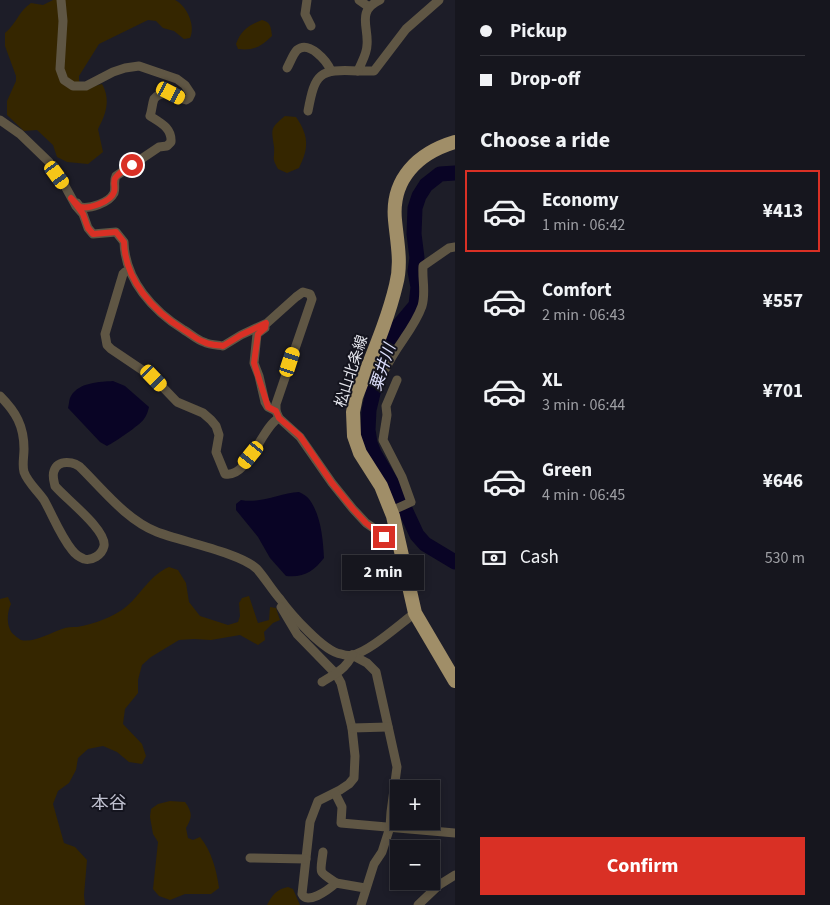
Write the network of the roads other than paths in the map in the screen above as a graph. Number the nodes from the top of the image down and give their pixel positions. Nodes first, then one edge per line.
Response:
1 (60, 0) edge
2 (307, 0) edge
3 (359, 0) edge
4 (380, 0) edge
5 (439, 0) edge
6 (369, 7) junction
7 (311, 26) dead end
8 (287, 68) dead end
9 (331, 71) junction
10 (358, 71) junction
11 (308, 111) dead end
12 (0, 120) edge
13 (455, 142) edge
14 (71, 198) junction
15 (124, 242) junction
16 (455, 247) edge
17 (125, 272) junction
18 (141, 290) junction
19 (266, 323) junction
20 (376, 365) junction
21 (397, 380) dead end
22 (0, 396) edge
23 (277, 414) junction
24 (395, 510) junction
25 (401, 547) junction
26 (278, 598) junction
27 (415, 613) junction
28 (304, 627) junction
29 (297, 634) junction
30 (352, 656) junction
31 (336, 674) junction
32 (455, 681) edge
33 (322, 682) dead end
34 (352, 728) junction
35 (388, 728) junction
36 (395, 780) edge
37 (335, 793) junction
38 (390, 828) joint
39 (416, 830) edge
40 (455, 833) edge
41 (323, 852) dead end
42 (250, 858) dead end
43 (306, 859) junction
44 (455, 875) edge
45 (336, 883) junction
46 (365, 888) junction
47 (361, 905) edge
48 (418, 905) edge

1 - 14 street
2 - 7 street
3 - 6 street
4 - 6 street
5 - 10 street
6 - 10 street
8 - 9 street
9 - 10 street
9 - 11 street
12 - 14 street
13 - 20 main road, 松山北条線
14 - 15 street
15 - 17 street
15 - 18 street
16 - 20 street
17 - 18 street
17 - 23 street
18 - 19 street
19 - 23 street
19 - 23 street
20 - 24 main road, 松山北条線
21 - 24 street
22 - 26 street
23 - 25 street
24 - 25 main road, 松山北条線
25 - 27 main road, 松山北条線
26 - 28 street
26 - 29 street
27 - 30 street
27 - 32 main road, 松山北条線
28 - 29 street
28 - 30 street
29 - 31 street
30 - 31 street
30 - 35 street
31 - 33 street
31 - 34 street
34 - 35 street
34 - 37 street
35 - 36 street
37 - 38 street
37 - 43 street
38 - 46 street
39 - 40 street
41 - 45 street
42 - 43 street
43 - 45 street
44 - 48 street
45 - 46 street
46 - 47 street

